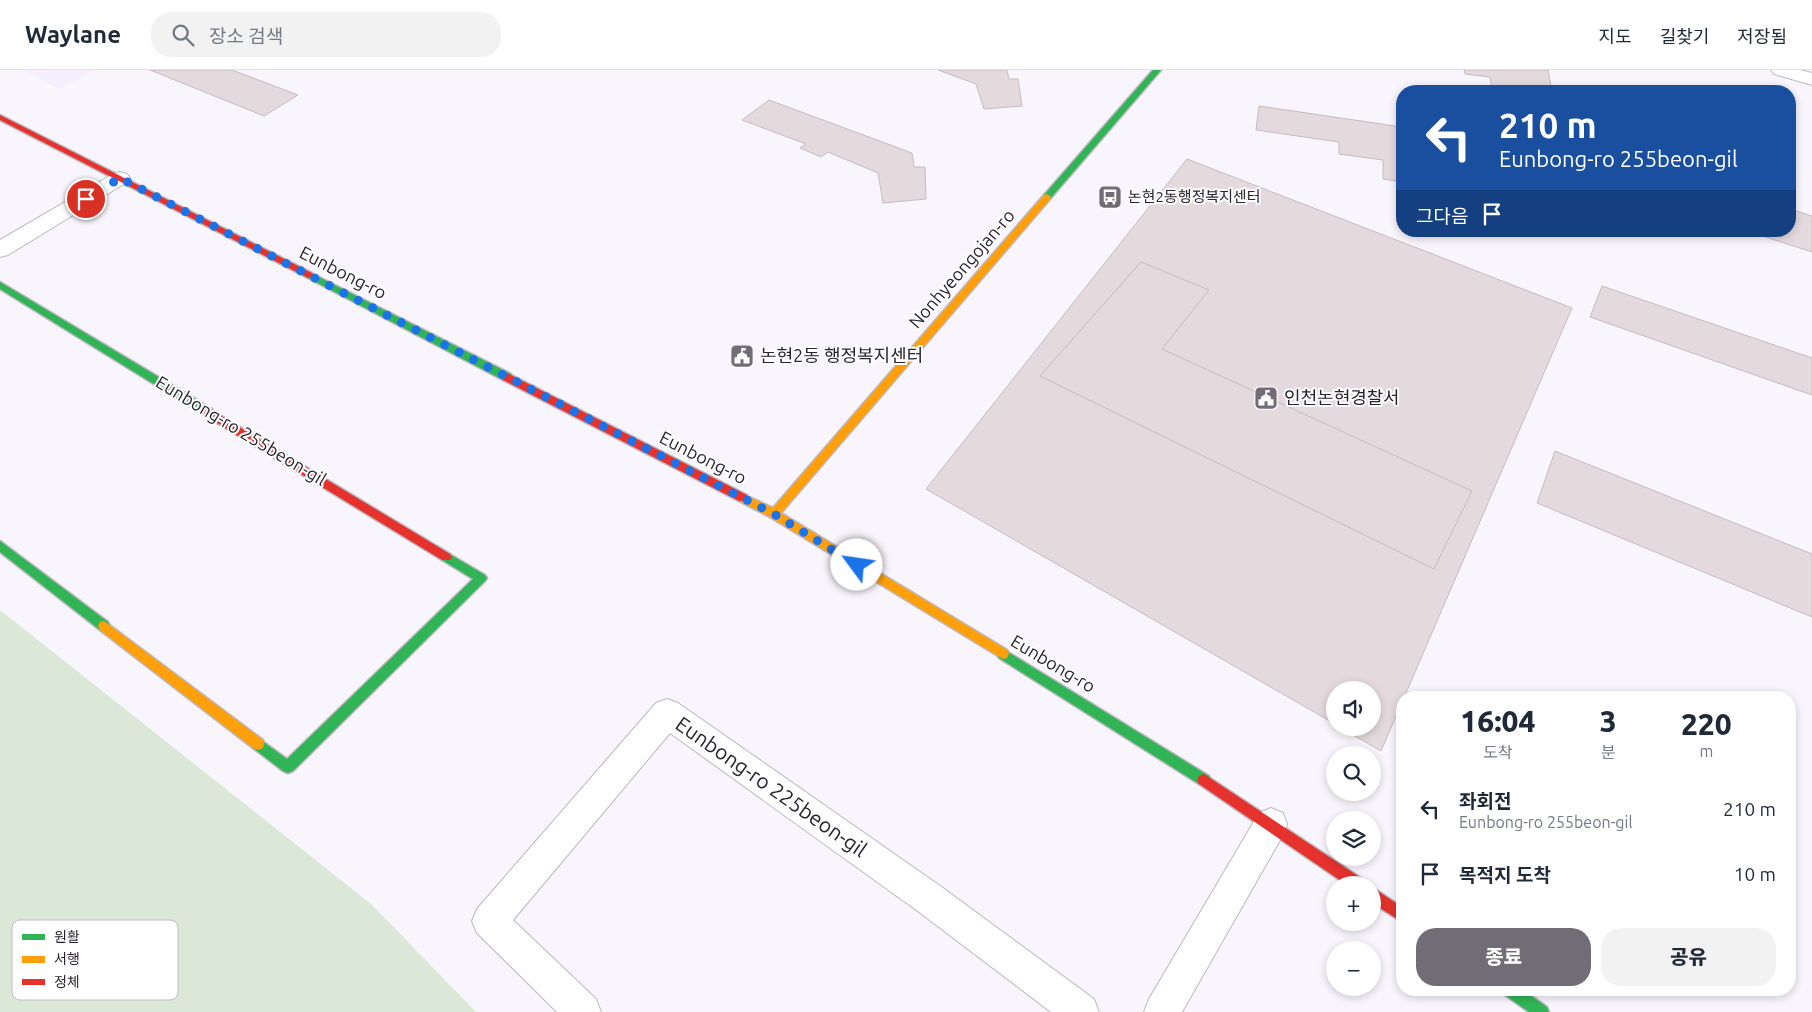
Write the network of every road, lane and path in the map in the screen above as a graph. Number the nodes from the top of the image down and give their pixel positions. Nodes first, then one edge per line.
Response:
1 (1157, 70) edge
2 (1780, 70) edge
3 (1812, 79) edge
4 (0, 117) edge
5 (120, 178) junction
6 (0, 250) edge
7 (0, 285) edge
8 (774, 514) junction
9 (0, 546) edge
10 (1271, 824) junction
11 (1346, 876) edge
12 (1381, 900) edge
13 (1396, 911) edge
14 (1519, 996) edge
15 (583, 1012) edge
16 (1081, 1012) edge
17 (1162, 1012) edge
18 (1542, 1012) edge

1 - 8 main road, Nonhyeongojan-ro
2 - 3 street
4 - 5 main road, Eunbong-ro
5 - 6 street
5 - 8 main road, Eunbong-ro
7 - 9 main road, Eunbong-ro 255beon-gil
8 - 10 main road, Eunbong-ro
10 - 11 main road, Eunbong-ro
10 - 17 street
12 - 13 main road
14 - 18 main road
15 - 16 street, Eunbong-ro 225beon-gil

